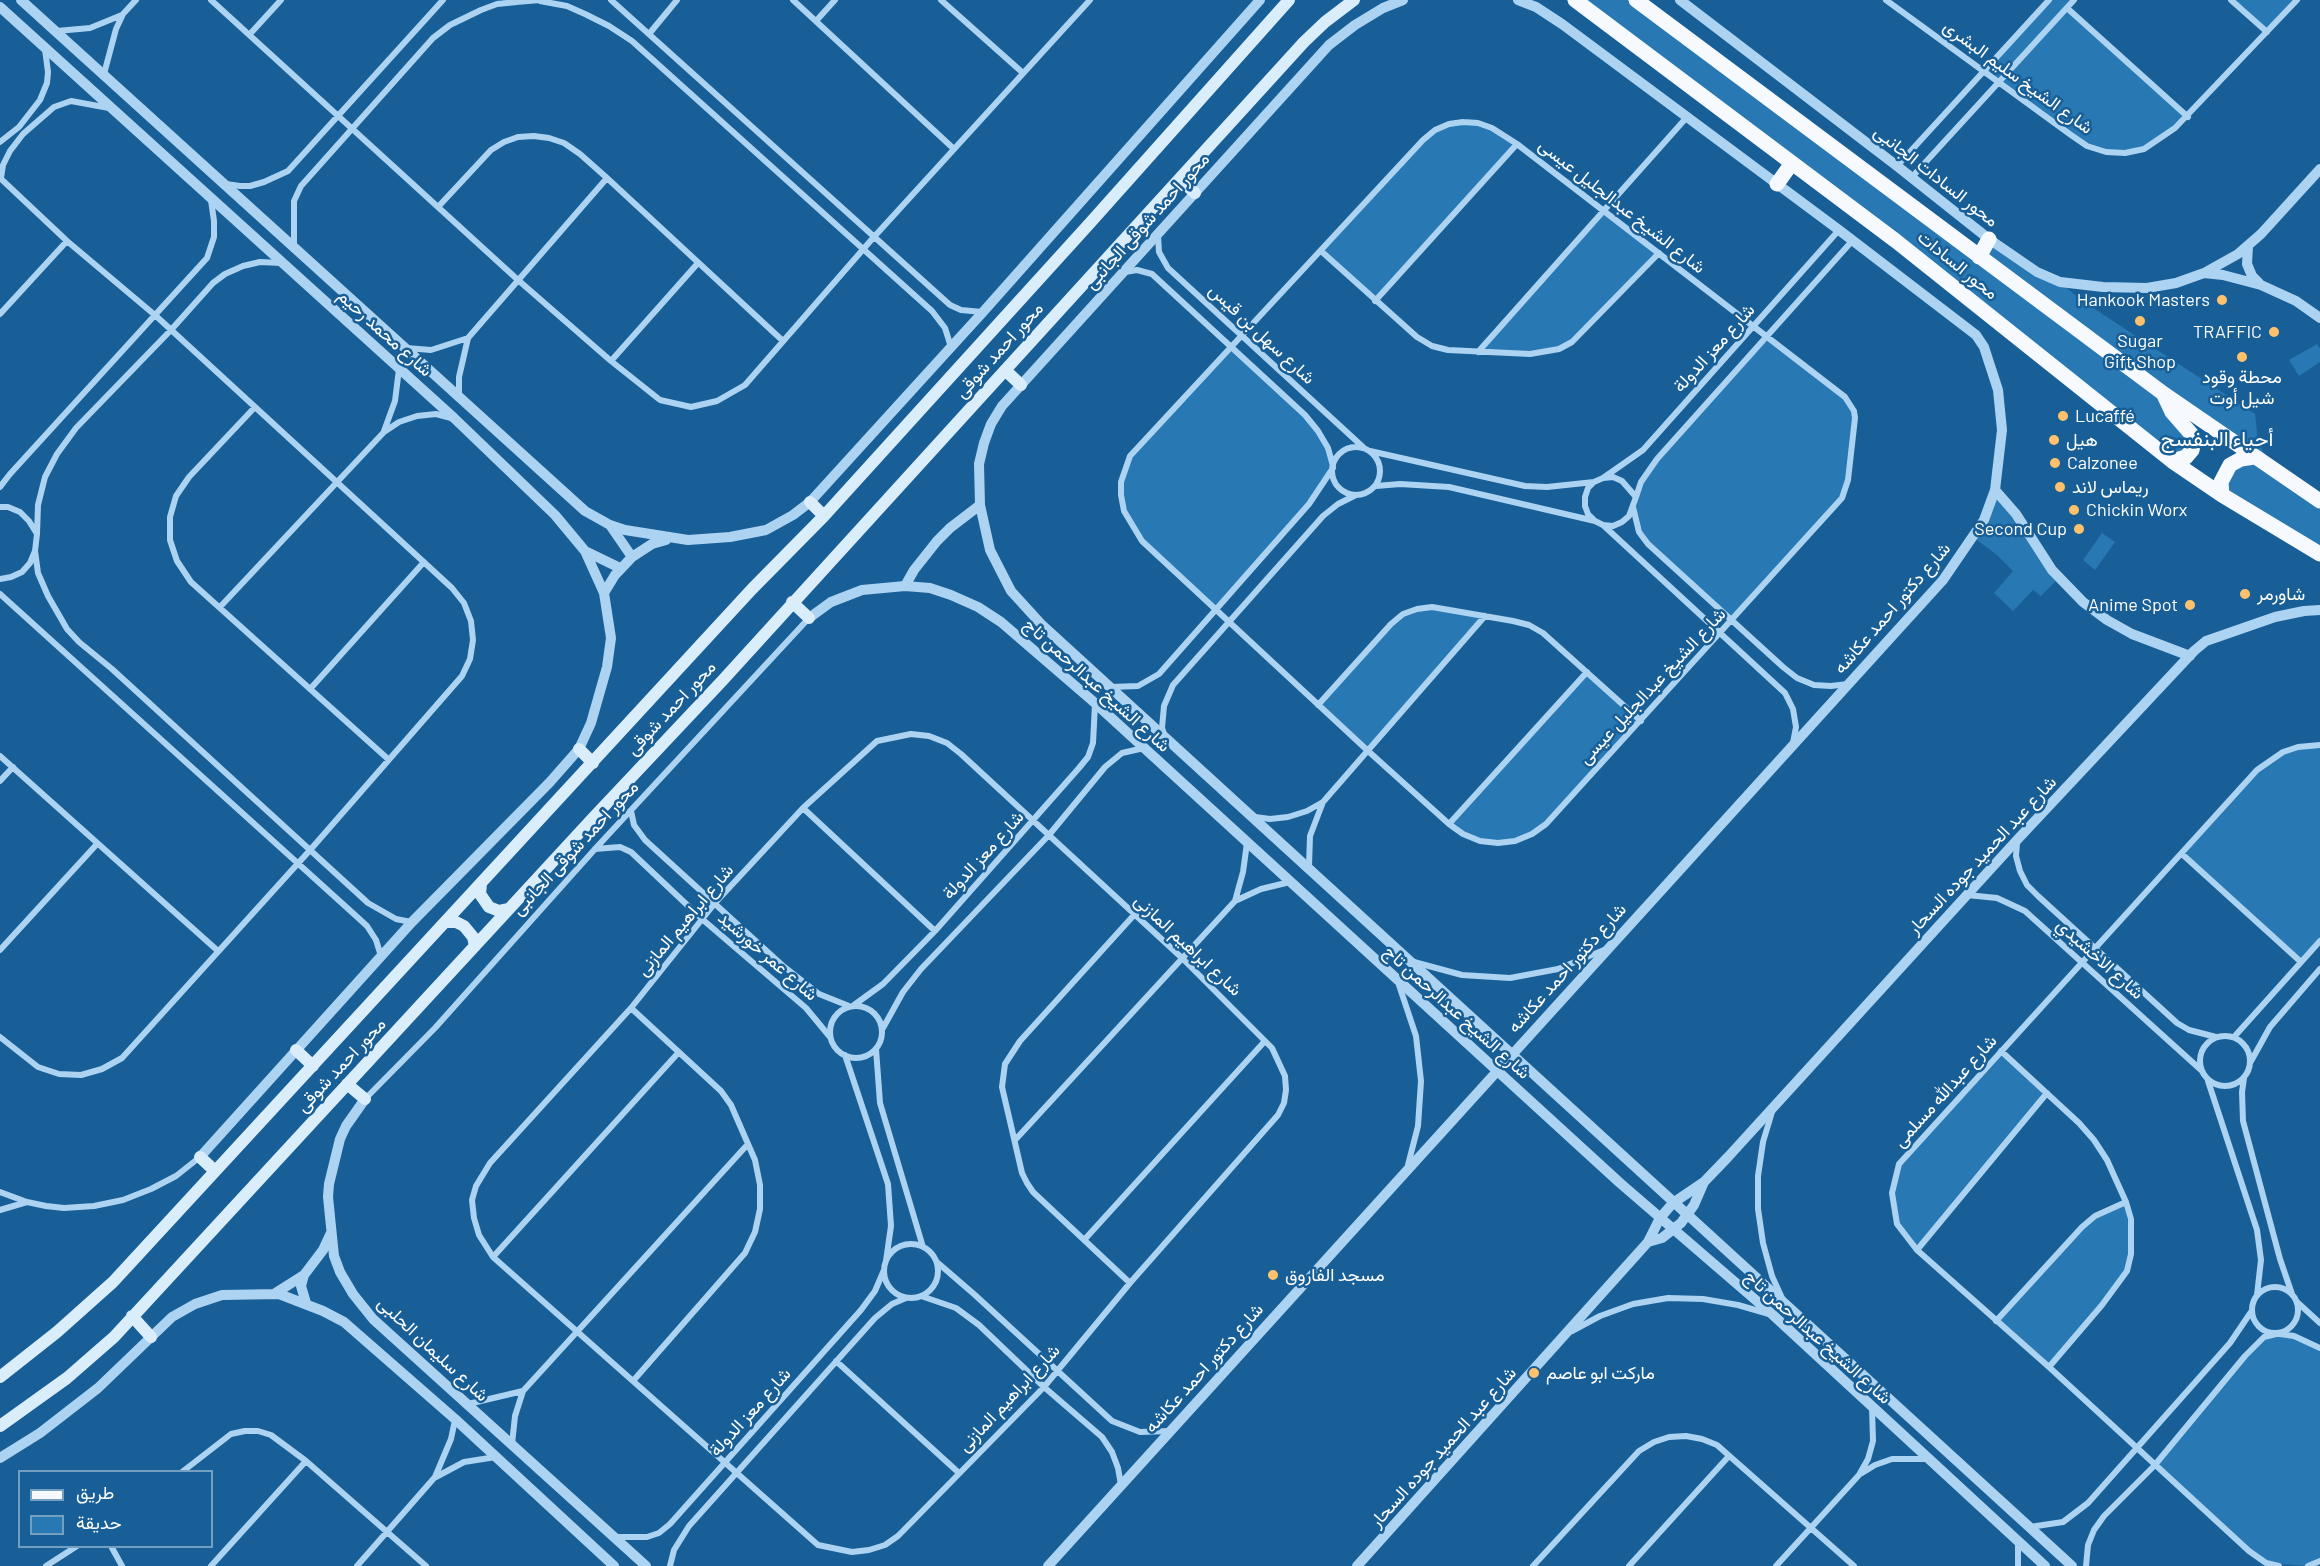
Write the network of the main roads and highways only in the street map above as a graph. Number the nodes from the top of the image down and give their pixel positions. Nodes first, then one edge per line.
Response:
1 (1289, 0) edge
2 (1575, 0) edge
3 (1636, 0) edge
4 (1349, 1) edge
5 (1792, 163) junction
6 (1180, 179) junction
7 (1777, 183) road end
8 (1195, 193) road end
9 (1989, 238) road end
10 (1978, 257) junction
11 (1005, 370) junction
12 (1021, 385) road end
13 (2164, 394) junction
14 (2254, 457) junction
15 (2172, 461) junction
16 (2222, 495) junction
17 (2320, 501) edge
18 (810, 502) road end
19 (824, 516) junction
20 (2320, 554) edge
21 (792, 603) junction
22 (809, 618) road end
23 (579, 749) road end
24 (593, 763) junction
25 (481, 884) junction
26 (509, 909) junction
27 (446, 922) junction
28 (475, 946) junction
29 (296, 1050) road end
30 (313, 1066) junction
31 (347, 1084) junction
32 (365, 1099) road end
33 (200, 1157) road end
34 (215, 1171) junction
35 (132, 1316) junction
36 (151, 1337) road end
37 (0, 1377) edge
38 (0, 1426) edge

1 - 19 main road, محور احمد شوقى
2 - 5 main road, محور السادات
3 - 10 main road, محور السادات
4 - 6 main road, محور احمد شوقى
5 - 7 main road
5 - 15 main road, محور السادات
6 - 8 main road
6 - 11 main road, محور احمد شوقى
9 - 10 main road
10 - 13 main road, محور السادات
11 - 12 main road
11 - 21 main road, محور احمد شوقى
13 - 14 main road, محور السادات
13 - 15 main road
14 - 16 main road
14 - 17 main road, محور السادات
15 - 16 main road, محور السادات
16 - 20 main road, محور السادات
18 - 19 main road
19 - 24 main road, محور احمد شوقى
21 - 22 main road
21 - 26 main road, محور احمد شوقى
23 - 24 main road
24 - 25 main road, محور احمد شوقى
25 - 26 main road
25 - 27 main road, محور احمد شوقى
26 - 28 main road, محور احمد شوقى
27 - 28 main road
27 - 30 main road, محور احمد شوقى
28 - 31 main road, محور احمد شوقى
29 - 30 main road
30 - 34 main road, محور احمد شوقى
31 - 32 main road
31 - 35 main road, محور احمد شوقى
33 - 34 main road
34 - 37 main road, محور احمد شوقى
35 - 36 main road
35 - 38 main road, محور احمد شوقى

